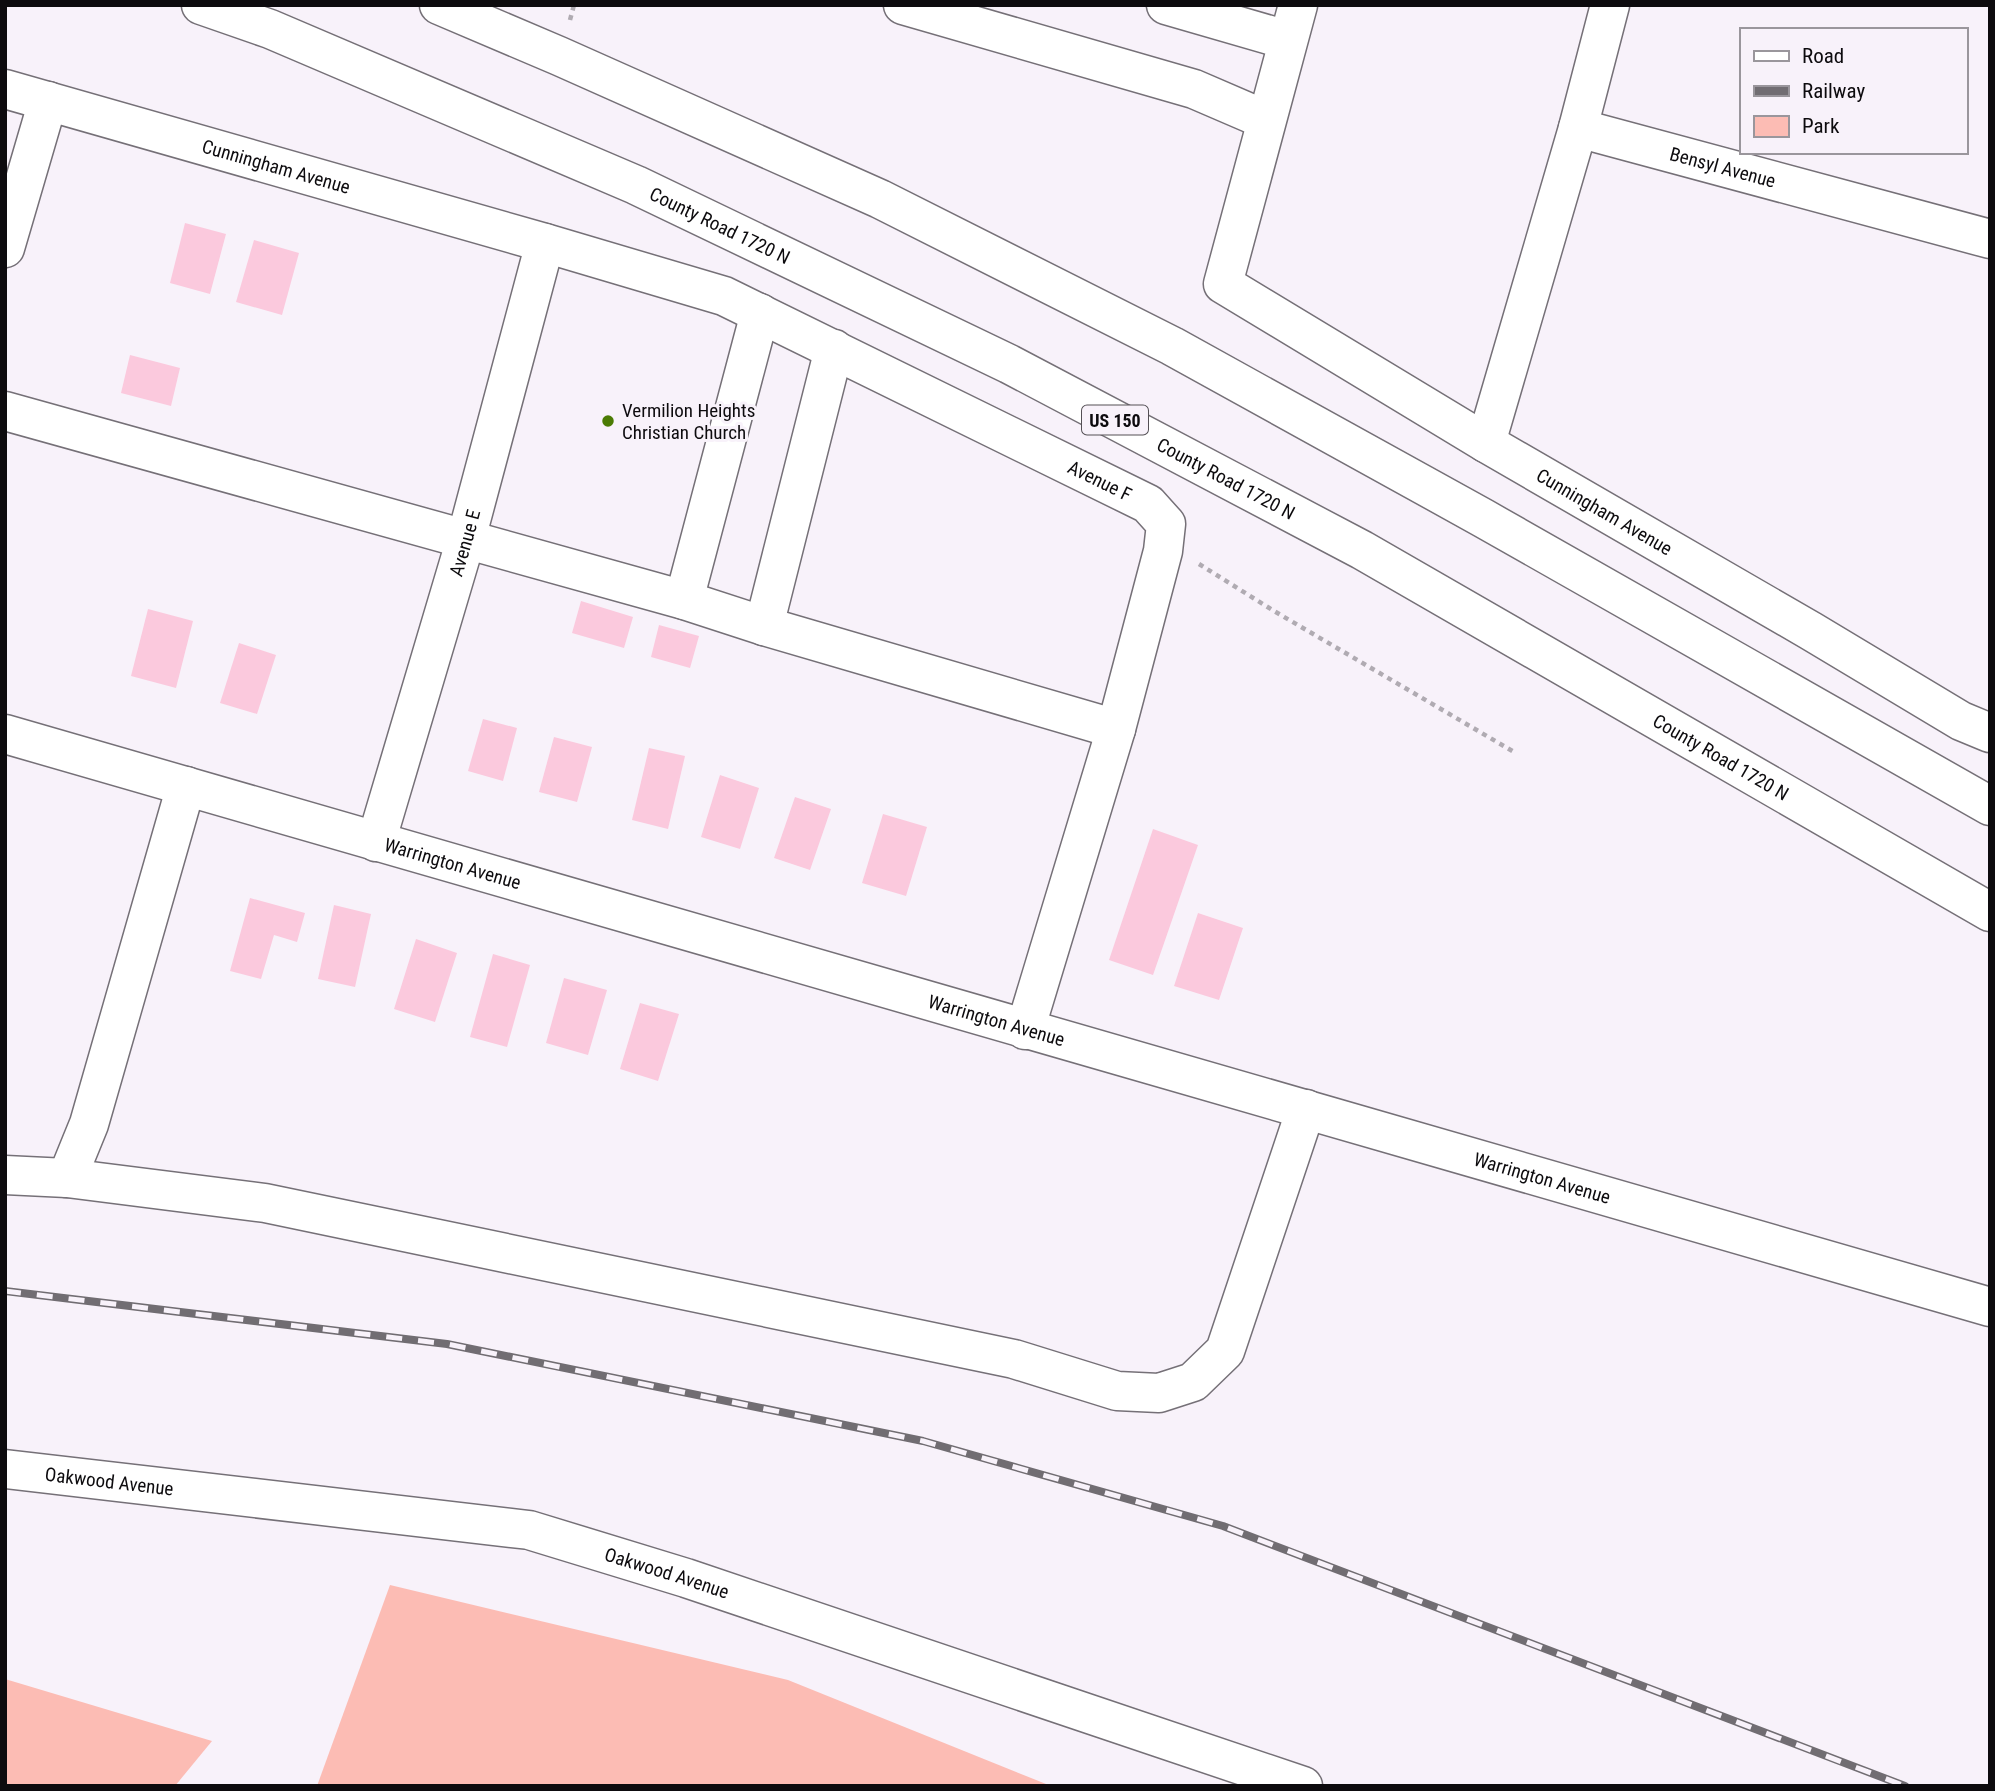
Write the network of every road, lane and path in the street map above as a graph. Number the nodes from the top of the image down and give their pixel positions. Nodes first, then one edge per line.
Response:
1 (201, 5) edge
2 (439, 5) edge
3 (574, 5) edge
4 (903, 5) edge
5 (1166, 5) edge
6 (1610, 5) edge
7 (570, 20) dead end
8 (1293, 23) edge
9 (5, 89) edge
10 (48, 101) junction
11 (1266, 120) junction
12 (1578, 128) junction
13 (1990, 239) edge
14 (545, 243) junction
15 (5, 248) edge
16 (760, 313) junction
17 (834, 349) junction
18 (5, 411) edge
19 (1486, 443) junction
20 (466, 539) junction
21 (1189, 558) dead end
22 (684, 600) junction
23 (764, 626) junction
24 (1116, 729) junction
25 (1990, 733) edge
26 (5, 734) edge
27 (1514, 752) dead end
28 (186, 786) junction
29 (1990, 806) edge
30 (376, 842) junction
31 (1990, 912) edge
32 (1025, 1030) junction
33 (1306, 1109) junction
34 (5, 1175) edge
35 (67, 1178) junction
36 (1990, 1307) edge
37 (5, 1469) edge
38 (1303, 1786) edge

1 - 31 street, County Road 1720 N / US 150
2 - 29 street
3 - 7 path
4 - 11 street
5 - 8 street
6 - 12 street
8 - 11 street
9 - 10 street, Cunningham Avenue
10 - 14 street, Cunningham Avenue
10 - 15 street
11 - 19 street, Cunningham Avenue
12 - 13 street, Bensyl Avenue
12 - 19 street
14 - 16 street, Avenue F
14 - 20 street, Avenue E
16 - 17 street, Avenue F
16 - 22 street
17 - 23 street
17 - 24 street, Avenue F
18 - 20 street
19 - 25 street, Cunningham Avenue
20 - 22 street
20 - 30 street, Avenue E
21 - 27 path
22 - 23 street
23 - 24 street
24 - 32 street, Avenue F
26 - 28 street, Warrington Avenue
28 - 30 street, Warrington Avenue
28 - 35 street
30 - 32 street, Warrington Avenue
32 - 33 street, Warrington Avenue
33 - 35 street
33 - 36 street, Warrington Avenue
34 - 35 street
37 - 38 street, Oakwood Avenue

